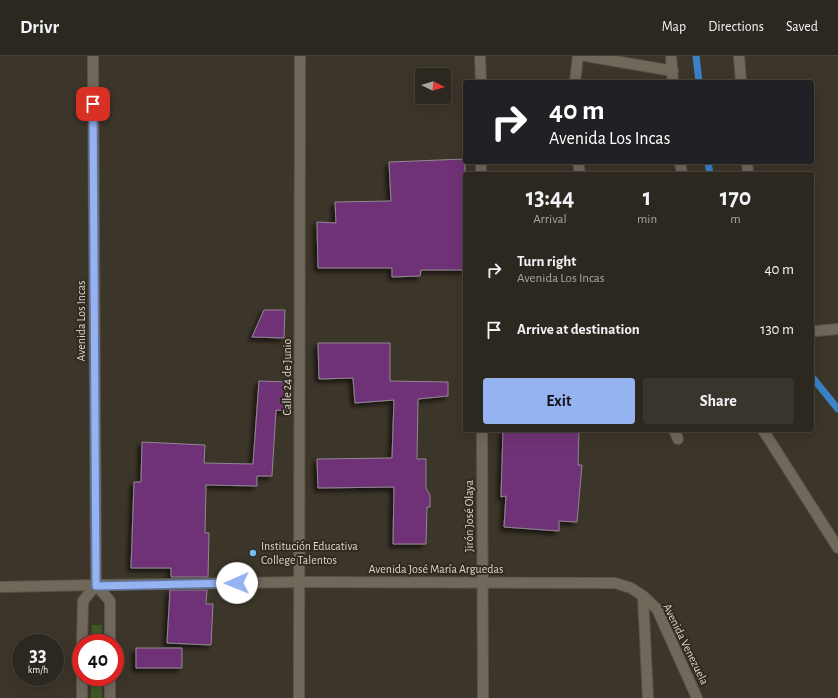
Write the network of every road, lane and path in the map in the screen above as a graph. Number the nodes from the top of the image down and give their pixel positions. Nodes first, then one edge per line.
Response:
1 (93, 56) edge
2 (300, 56) edge
3 (480, 56) edge
4 (578, 56) edge
5 (586, 56) edge
6 (671, 56) edge
7 (739, 56) edge
8 (673, 71) junction
9 (480, 80) edge
10 (575, 80) edge
11 (674, 80) edge
12 (741, 80) edge
13 (838, 329) edge
14 (816, 331) dead end
15 (482, 432) edge
16 (764, 432) edge
17 (838, 548) edge
18 (300, 582) junction
19 (482, 582) junction
20 (96, 586) junction
21 (0, 587) edge
22 (631, 588) joint
23 (643, 596) junction
24 (82, 634) edge
25 (110, 634) edge
26 (82, 686) edge
27 (110, 686) edge
28 (82, 698) edge
29 (110, 698) edge
30 (299, 698) edge
31 (483, 698) edge
32 (648, 698) edge
33 (697, 698) edge

1 - 20 street, Avenida Los Incas
2 - 18 street, Calle 24 de Junio
3 - 9 street
4 - 10 street
5 - 8 street
6 - 8 street
7 - 12 street
8 - 11 street
13 - 14 street
15 - 19 street, Jirón José Olaya
16 - 17 street
18 - 19 street, Avenida José María Arguedas
18 - 20 street, Avenida José María Arguedas
18 - 30 street, Calle 24 de Junio
19 - 22 street, Avenida José María Arguedas
19 - 31 street, Jirón José Olaya
20 - 21 street, Avenida José María Arguedas
20 - 24 street
20 - 25 street
22 - 23 street, Avenida Venezuela
23 - 32 street
23 - 33 street, Avenida Venezuela
26 - 28 street
27 - 29 street

